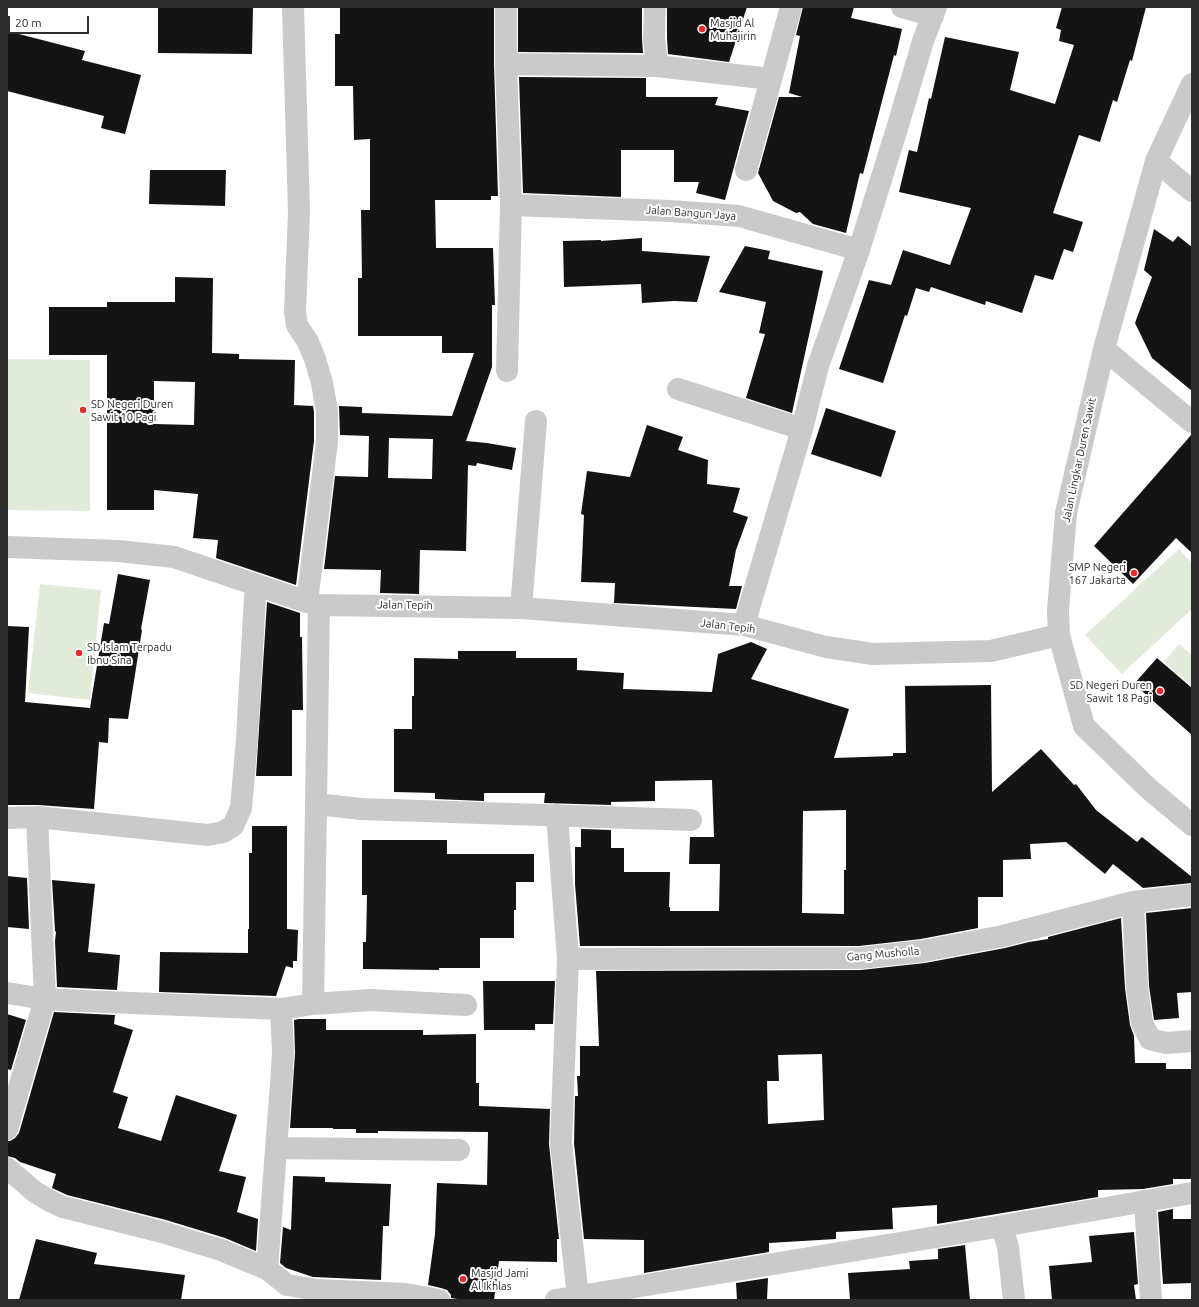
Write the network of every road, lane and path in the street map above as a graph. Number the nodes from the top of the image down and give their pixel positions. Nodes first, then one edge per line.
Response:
1 (293, 7) edge
2 (506, 7) edge
3 (655, 7) edge
4 (791, 7) edge
5 (902, 7) edge
6 (934, 12) edge
7 (506, 64) junction
8 (657, 66) junction
9 (771, 78) junction
10 (1192, 84) edge
11 (1156, 161) junction
12 (746, 170) dead end
13 (1192, 191) edge
14 (511, 205) junction
15 (858, 250) junction
16 (1104, 349) junction
17 (507, 371) dead end
18 (678, 389) dead end
19 (536, 421) dead end
20 (1192, 422) edge
21 (802, 429) junction
22 (7, 547) edge
23 (257, 585) junction
24 (313, 603) junction
25 (521, 608) junction
26 (744, 626) junction
27 (1059, 635) junction
28 (316, 804) junction
29 (557, 815) junction
30 (7, 818) edge
31 (37, 818) junction
32 (691, 820) dead end
33 (1192, 825) edge
34 (1192, 895) edge
35 (1133, 902) junction
36 (568, 960) junction
37 (7, 993) edge
38 (45, 999) junction
39 (313, 1004) junction
40 (466, 1005) dead end
41 (281, 1009) junction
42 (1192, 1041) edge
43 (7, 1129) edge
44 (276, 1148) junction
45 (460, 1150) dead end
46 (7, 1168) edge
47 (1192, 1193) edge
48 (1145, 1201) junction
49 (1002, 1226) junction
50 (267, 1269) junction
51 (578, 1297) junction
52 (440, 1300) edge
53 (556, 1300) edge
54 (1014, 1300) edge
55 (1152, 1300) edge

1 - 24 street
2 - 7 street
3 - 8 street
4 - 9 street
5 - 6 street
6 - 15 street
7 - 8 street
7 - 14 street
8 - 9 street
9 - 12 street
10 - 11 street, Jalan Lingkar Duren Sawit
11 - 13 street
11 - 16 street, Jalan Lingkar Duren Sawit
14 - 15 street, Jalan Bangun Jaya
14 - 17 street
15 - 21 street
16 - 20 street
16 - 27 street, Jalan Lingkar Duren Sawit
18 - 21 street
19 - 25 street
21 - 26 street
22 - 23 street, Jalan Tepih
23 - 24 street, Jalan Tepih
23 - 31 street
24 - 25 street, Jalan Tepih
24 - 28 street
25 - 26 street, Jalan Tepih
26 - 27 street, Jalan Tepih
27 - 33 street, Jalan Lingkar Duren Sawit
28 - 29 street
28 - 39 street
29 - 32 street
29 - 36 street
30 - 31 street
31 - 38 street
34 - 35 street, Gang Musholla
35 - 36 street, Gang Musholla
35 - 42 street
36 - 51 street
37 - 38 street
38 - 41 street
38 - 43 street
39 - 40 street
39 - 41 street
41 - 44 street
44 - 45 street
44 - 50 street
46 - 50 street
47 - 48 street
48 - 49 street
48 - 55 street
49 - 51 street
49 - 54 street
50 - 52 street
51 - 53 street

